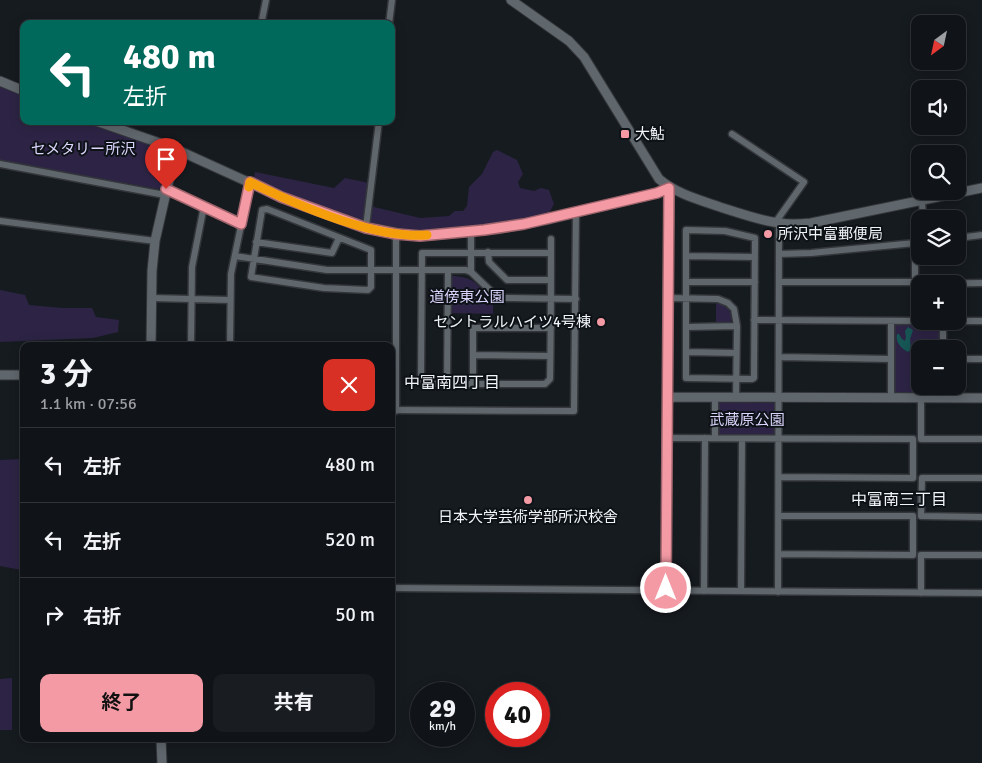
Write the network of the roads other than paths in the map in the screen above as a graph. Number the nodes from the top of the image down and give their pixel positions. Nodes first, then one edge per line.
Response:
1 (266, 0) edge
2 (392, 0) edge
3 (511, 0) edge
4 (262, 20) dead end
5 (390, 20) edge
6 (0, 81) edge
7 (20, 89) edge
8 (107, 125) edge
9 (379, 125) edge
10 (732, 134) dead end
11 (176, 149) junction
12 (0, 164) edge
13 (250, 182) junction
14 (669, 188) junction
15 (982, 188) edge
16 (966, 191) edge
17 (166, 192) junction
18 (922, 200) joint
19 (204, 206) junction
20 (923, 210) edge
21 (576, 212) junction
22 (0, 221) edge
23 (777, 223) junction
24 (241, 224) junction
25 (366, 228) junction
26 (471, 232) junction
27 (396, 234) junction
28 (982, 236) edge
29 (966, 237) edge
30 (339, 238) junction
31 (551, 239) dead end
32 (155, 241) junction
33 (256, 242) junction
34 (488, 252) junction
35 (471, 253) junction
36 (551, 253) junction
37 (780, 254) junction
38 (235, 256) junction
39 (687, 256) junction
40 (755, 257) junction
41 (253, 259) junction
42 (371, 270) junction
43 (396, 270) junction
44 (421, 270) junction
45 (448, 270) junction
46 (471, 272) junction
47 (551, 280) junction
48 (687, 282) junction
49 (755, 282) junction
50 (780, 282) junction
51 (966, 283) edge
52 (982, 283) edge
53 (152, 298) junction
54 (551, 298) junction
55 (668, 298) junction
56 (687, 298) junction
57 (192, 299) junction
58 (576, 299) junction
59 (230, 300) junction
60 (754, 320) junction
61 (780, 320) junction
62 (891, 321) junction
63 (911, 321) edge
64 (966, 321) edge
65 (982, 321) edge
66 (737, 326) junction
67 (687, 327) junction
68 (550, 328) junction
69 (151, 342) edge
70 (191, 342) edge
71 (230, 342) edge
72 (395, 342) edge
73 (687, 352) junction
74 (736, 353) junction
75 (473, 355) junction
76 (550, 356) junction
77 (779, 357) junction
78 (891, 359) junction
79 (966, 359) edge
80 (982, 359) edge
81 (0, 375) edge
82 (20, 375) edge
83 (736, 379) junction
84 (447, 384) junction
85 (473, 384) junction
86 (667, 397) junction
87 (715, 397) junction
88 (736, 397) junction
89 (780, 398) junction
90 (891, 398) junction
91 (921, 398) junction
92 (943, 398) joint
93 (982, 398) edge
94 (395, 410) edge
95 (667, 438) junction
96 (705, 438) junction
97 (714, 438) junction
98 (742, 439) junction
99 (779, 439) junction
100 (982, 439) edge
101 (779, 477) junction
102 (982, 478) edge
103 (779, 516) junction
104 (982, 517) edge
105 (778, 554) junction
106 (982, 555) edge
107 (395, 588) edge
108 (666, 591) junction
109 (704, 591) junction
110 (740, 591) junction
111 (778, 592) junction
112 (921, 593) junction
113 (982, 593) edge
114 (161, 742) edge
115 (162, 763) edge

1 - 4 street
2 - 5 street
3 - 14 street
6 - 7 street
8 - 11 street
9 - 25 street
10 - 23 street
11 - 13 street
11 - 17 street
12 - 17 street
13 - 24 street
13 - 25 street
14 - 21 street
14 - 23 street
14 - 55 street
15 - 16 street
17 - 19 street
17 - 32 street
18 - 20 street
18 - 23 street
19 - 24 street
19 - 57 street
21 - 26 street
21 - 58 street
22 - 32 street
23 - 37 street
24 - 38 street
25 - 27 street
26 - 27 street
26 - 35 street
27 - 43 street
28 - 29 street
30 - 33 street
30 - 33 street
30 - 42 street
31 - 36 street
32 - 53 street
33 - 41 street
34 - 35 street
34 - 36 street
34 - 47 street
35 - 44 street
35 - 46 street
36 - 47 street
37 - 50 street
37 - 50 street
38 - 41 street
38 - 59 street
39 - 40 street
39 - 40 street
39 - 48 street
40 - 49 street
41 - 42 street
41 - 42 street
42 - 43 street
43 - 44 street
43 - 72 street
44 - 45 street
44 - 84 street
45 - 46 street
45 - 84 street
46 - 54 street
47 - 54 street
48 - 49 street
48 - 56 street
49 - 60 street
50 - 61 street
51 - 52 street
53 - 57 street
53 - 69 street
54 - 58 street
54 - 68 street
55 - 56 street
55 - 86 street
56 - 66 street
56 - 67 street
57 - 59 street
57 - 70 street
58 - 94 street
59 - 71 street
60 - 61 street
60 - 83 street
61 - 62 street
61 - 77 street
62 - 63 street
62 - 78 street
64 - 65 street
66 - 67 street
66 - 74 street
67 - 73 street
68 - 75 street
68 - 76 street
73 - 74 street
73 - 83 street
74 - 83 street
75 - 76 street
75 - 85 street
76 - 85 street
77 - 78 street
77 - 89 street
78 - 90 street
79 - 80 street
81 - 82 street
83 - 88 street
84 - 85 street
86 - 87 street
86 - 95 street
87 - 88 street
87 - 97 street
88 - 89 street
89 - 90 street
89 - 99 street
90 - 91 street
91 - 92 street
91 - 100 street
92 - 93 street
95 - 96 street
95 - 108 street
96 - 97 street
96 - 109 street
97 - 98 street
98 - 99 street
98 - 110 street
99 - 101 street
99 - 101 street
101 - 103 street
102 - 104 street
103 - 105 street
103 - 105 street
105 - 111 street
106 - 112 street
107 - 108 street
108 - 109 street
109 - 110 street
110 - 111 street
111 - 112 street
112 - 113 street
114 - 115 street

